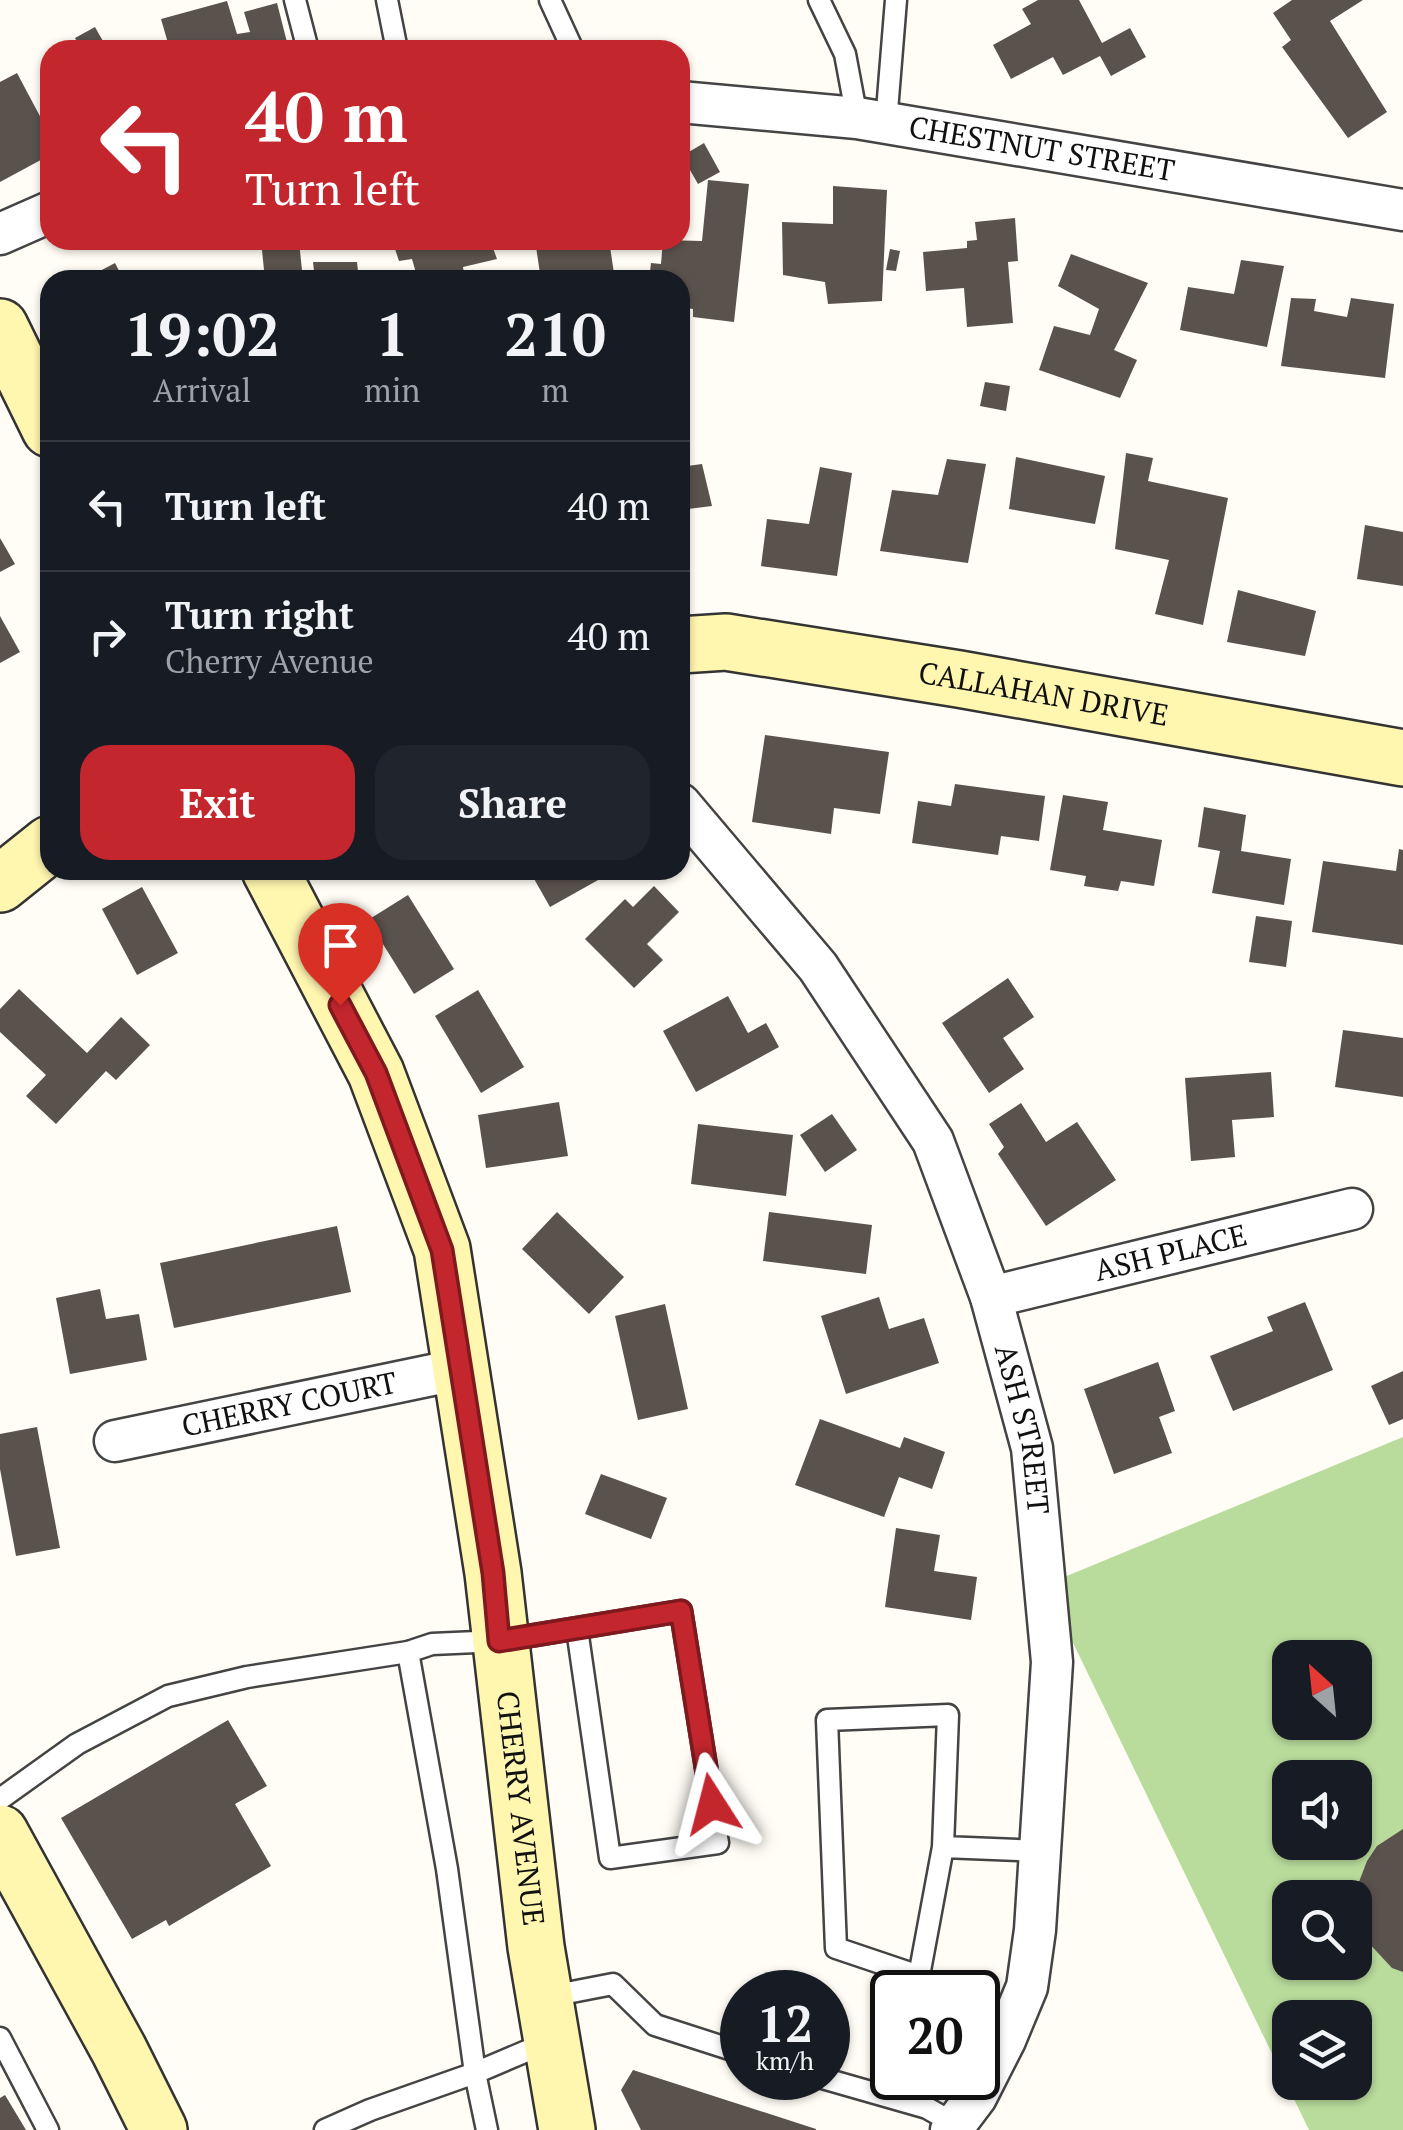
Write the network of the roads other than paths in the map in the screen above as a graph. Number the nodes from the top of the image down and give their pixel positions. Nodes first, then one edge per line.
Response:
1 (296, 0) edge
2 (387, 0) edge
3 (550, 0) edge
4 (818, 0) edge
5 (896, 0) edge
6 (306, 40) edge
7 (396, 40) edge
8 (568, 40) edge
9 (690, 103) edge
10 (872, 120) junction
11 (1403, 210) edge
12 (40, 216) edge
13 (0, 234) edge
14 (0, 326) edge
15 (40, 408) edge
16 (690, 644) edge
17 (1403, 758) edge
18 (690, 816) edge
19 (40, 852) edge
20 (275, 880) edge
21 (0, 884) edge
22 (1352, 1209) dead end
23 (991, 1297) junction
24 (462, 1369) junction
25 (115, 1441) dead end
26 (577, 1629) junction
27 (499, 1641) junction
28 (408, 1652) junction
29 (0, 1799) edge
30 (0, 1833) edge
31 (943, 1847) junction
32 (1040, 1851) junction
33 (548, 2020) junction
34 (0, 2038) edge
35 (720, 2046) edge
36 (474, 2073) junction
37 (850, 2086) edge
38 (953, 2127) edge
39 (48, 2130) edge
40 (159, 2130) edge
41 (325, 2130) edge
42 (487, 2130) edge
43 (567, 2130) edge

1 - 6 lane
2 - 7 lane
3 - 8 lane
4 - 10 lane
5 - 10 lane
9 - 10 street, CHESTNUT STREET
10 - 11 street, CHESTNUT STREET
12 - 13 street
14 - 15 street
16 - 17 street, CALLAHAN DRIVE
18 - 23 street, ASH STREET
19 - 21 street
20 - 24 street, CHERRY AVENUE
22 - 23 street, ASH PLACE
23 - 32 street, ASH STREET
24 - 25 street, CHERRY COURT
24 - 27 street, CHERRY AVENUE
26 - 26 lane
26 - 27 lane
27 - 28 lane
27 - 33 street, CHERRY AVENUE
28 - 29 lane
28 - 36 lane
30 - 40 street
31 - 31 lane
31 - 32 lane
32 - 38 street, ASH STREET
33 - 35 lane
33 - 36 lane
33 - 43 street, CHERRY AVENUE
34 - 39 lane
36 - 41 lane
36 - 42 lane
37 - 38 lane

